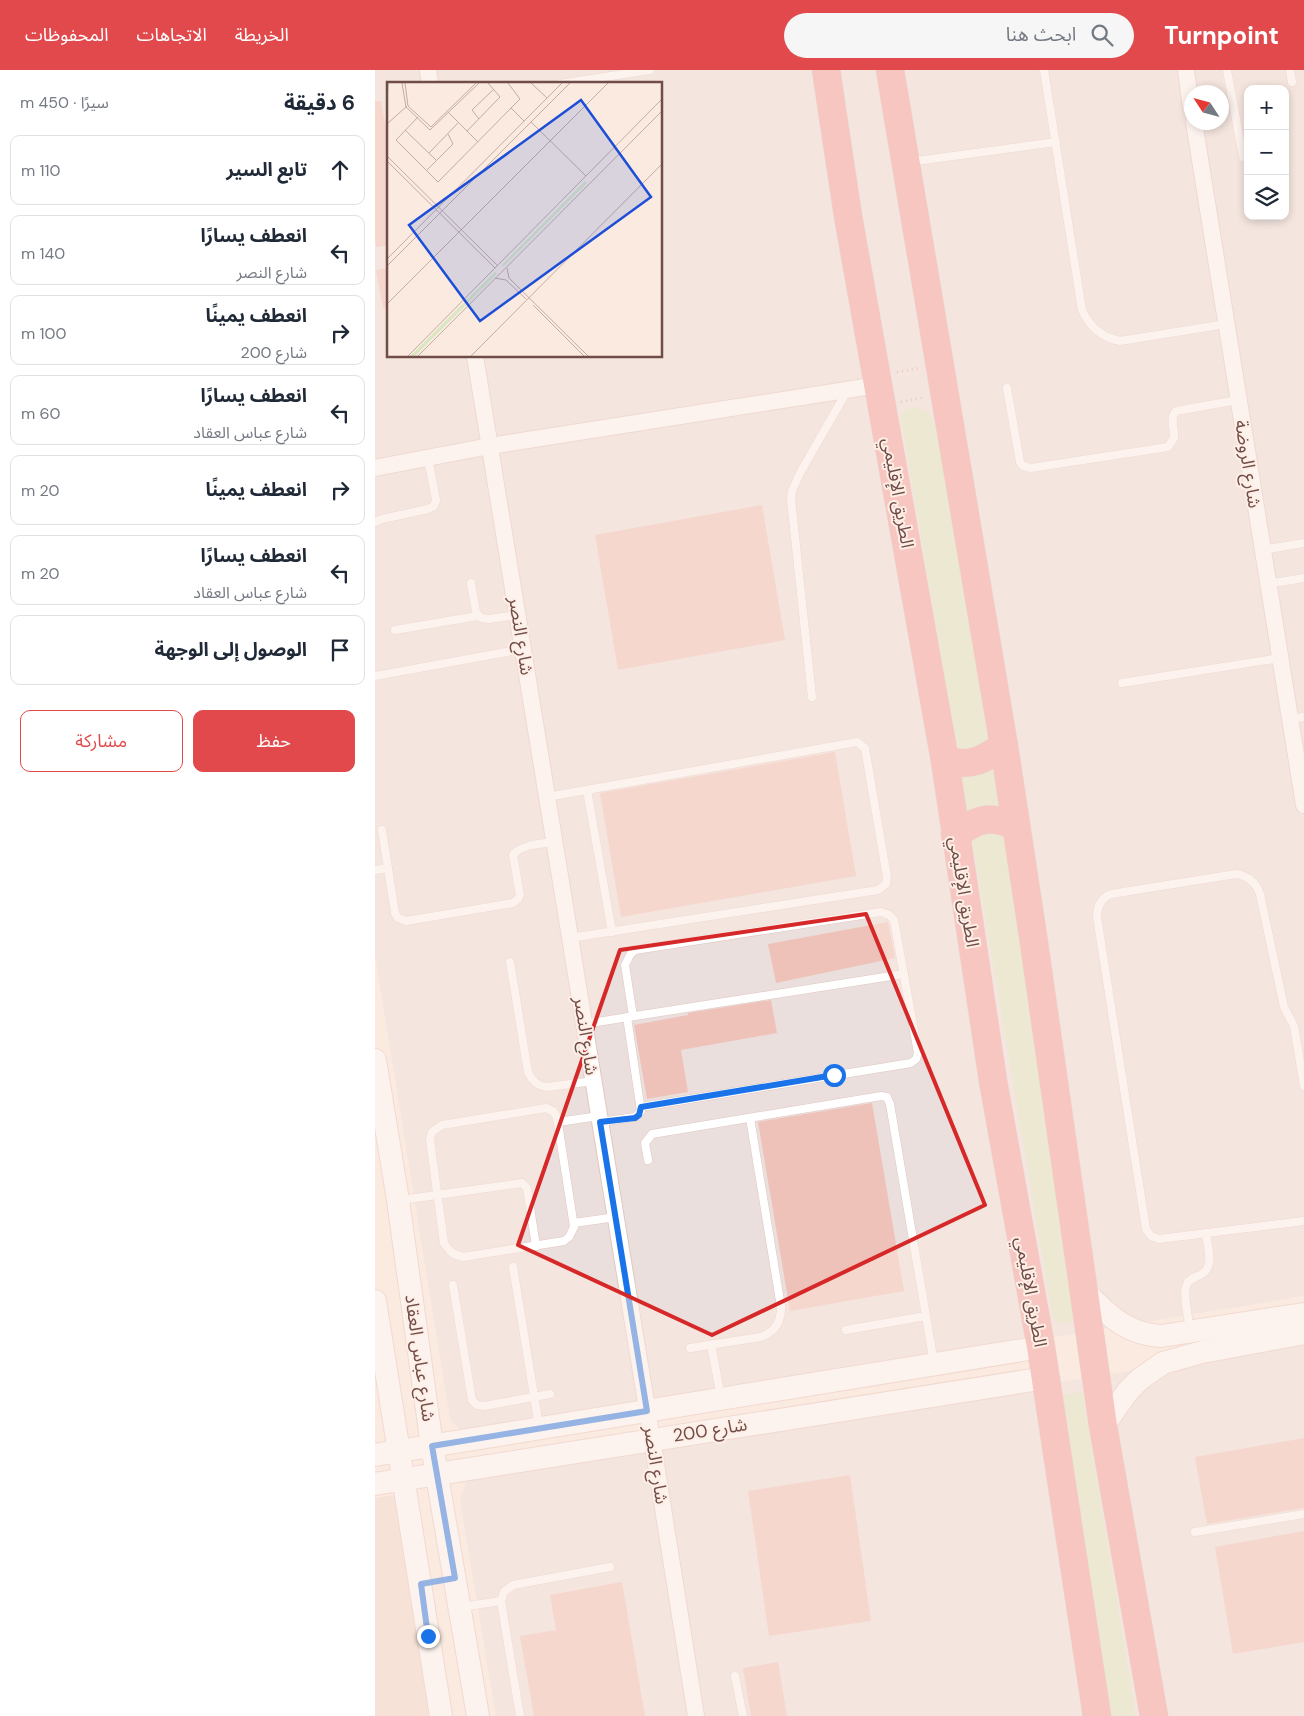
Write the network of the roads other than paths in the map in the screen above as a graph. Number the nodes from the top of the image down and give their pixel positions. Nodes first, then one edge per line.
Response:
1 (650, 70) edge
2 (826, 70) edge
3 (890, 70) edge
4 (1044, 70) edge
5 (1186, 70) edge
6 (1227, 70) edge
7 (1290, 70) edge
8 (572, 82) edge
9 (1292, 82) dead end
10 (1188, 85) edge
11 (1231, 94) joint
12 (1195, 130) edge
13 (1056, 142) junction
14 (1243, 157) dead end
15 (905, 163) junction
16 (1226, 324) junction
17 (475, 358) edge
18 (1007, 388) dead end
19 (879, 389) junction
20 (848, 390) junction
21 (1238, 400) junction
22 (490, 446) junction
23 (428, 458) junction
24 (375, 468) edge
25 (375, 522) edge
26 (1304, 543) edge
27 (1262, 550) junction
28 (1304, 578) edge
29 (471, 583) dead end
30 (1268, 584) junction
31 (517, 615) junction
32 (478, 616) junction
33 (395, 630) dead end
34 (523, 649) junction
35 (1281, 658) junction
36 (375, 676) edge
37 (1123, 683) dead end
38 (812, 697) dead end
39 (1297, 718) edge
40 (1004, 746) junction
41 (1300, 751) edge
42 (945, 761) junction
43 (587, 790) junction
44 (547, 797) junction
45 (1304, 805) edge
46 (1016, 826) junction
47 (382, 830) dead end
48 (955, 835) junction
49 (555, 842) junction
50 (388, 868) junction
51 (375, 870) edge
52 (612, 932) junction
53 (570, 938) junction
54 (510, 962) dead end
55 (904, 974) junction
56 (630, 1016) junction
57 (584, 1024) junction
58 (375, 1060) edge
59 (593, 1081) junction
60 (1304, 1086) edge
61 (641, 1107) junction
62 (750, 1118) junction
63 (600, 1119) junction
64 (558, 1122) junction
65 (648, 1160) dead end
66 (437, 1194) junction
67 (398, 1200) junction
68 (616, 1217) junction
69 (1304, 1221) edge
70 (574, 1223) junction
71 (1206, 1233) junction
72 (536, 1246) junction
73 (513, 1267) dead end
74 (453, 1285) dead end
75 (1084, 1291) junction
76 (375, 1301) edge
77 (1304, 1314) edge
78 (926, 1316) junction
79 (847, 1330) dead end
80 (1191, 1332) junction
81 (1304, 1333) edge
82 (711, 1345) junction
83 (1041, 1347) junction
84 (691, 1348) dead end
85 (934, 1364) junction
86 (1045, 1378) junction
87 (550, 1394) dead end
88 (534, 1397) junction
89 (721, 1399) junction
90 (647, 1411) junction
91 (1103, 1426) junction
92 (539, 1428) junction
93 (653, 1439) junction
94 (432, 1446) junction
95 (398, 1452) junction
96 (375, 1455) edge
97 (437, 1474) junction
98 (402, 1480) junction
99 (375, 1484) edge
100 (1304, 1514) edge
101 (1195, 1532) dead end
102 (610, 1567) dead end
103 (455, 1578) junction
104 (421, 1584) junction
105 (501, 1601) junction
106 (460, 1607) junction
107 (735, 1676) dead end
108 (441, 1716) edge
109 (477, 1716) edge
110 (520, 1716) edge
111 (695, 1716) edge
112 (743, 1716) edge
113 (1097, 1716) edge
114 (1154, 1716) edge

1 - 8 lane
2 - 19 highway, الطريق الإقليمي
3 - 15 highway
4 - 13 lane
5 - 10 street
6 - 11 lane
7 - 9 lane
11 - 14 lane
12 - 16 street, شارع الروضة
13 - 15 lane
13 - 16 lane
15 - 40 highway
16 - 21 street, شارع الروضة
17 - 22 street, شارع النصر
18 - 21 lane
19 - 20 street
19 - 42 highway, الطريق الإقليمي
20 - 22 street
20 - 38 lane
21 - 27 street, شارع الروضة
22 - 23 street
22 - 31 street, شارع النصر
23 - 24 street
23 - 25 lane
26 - 27 lane
27 - 30 street, شارع الروضة
28 - 30 lane
29 - 32 lane
30 - 35 street, شارع الروضة
31 - 32 lane
31 - 34 street, شارع النصر
32 - 33 lane
34 - 36 lane
34 - 44 street, شارع النصر
35 - 37 lane
35 - 39 street, شارع الروضة
39 - 41 street, شارع الروضة
40 - 42 highway
40 - 46 highway
41 - 45 street, شارع الروضة
42 - 48 highway, الطريق الإقليمي
43 - 44 lane
43 - 52 lane
43 - 52 lane
44 - 49 street, شارع النصر
46 - 48 highway
46 - 75 highway
47 - 50 lane
48 - 83 highway, الطريق الإقليمي
49 - 50 lane
49 - 53 street, شارع النصر
50 - 51 lane
52 - 53 lane
53 - 57 street, شارع النصر
54 - 59 lane
55 - 56 lane
55 - 56 lane
55 - 61 lane
56 - 57 lane
56 - 61 lane
57 - 59 street, شارع النصر
58 - 67 street, شارع عباس العقاد
59 - 63 street, شارع النصر
60 - 71 lane
61 - 63 lane
62 - 65 lane
62 - 78 lane
62 - 82 lane
63 - 64 lane
63 - 68 street, شارع النصر
64 - 66 lane
64 - 70 lane
66 - 67 lane
66 - 72 lane
66 - 72 lane
67 - 94 street, شارع عباس العقاد
68 - 70 lane
68 - 90 street, شارع النصر
69 - 71 lane
70 - 72 lane
71 - 80 lane
73 - 88 lane
74 - 88 lane
75 - 80 street
75 - 91 highway
76 - 95 street, شارع عباس العقاد
77 - 80 street
78 - 79 lane
78 - 85 lane
81 - 91 street
82 - 84 lane
82 - 89 lane
83 - 85 street, شارع 200
83 - 86 highway, الطريق الإقليمي
85 - 89 street, شارع 200
86 - 93 street, شارع 200
86 - 113 highway, الطريق الإقليمي
87 - 88 lane
88 - 92 lane
89 - 90 street, شارع 200
90 - 92 street, شارع 200
90 - 93 street, شارع النصر
91 - 114 highway
92 - 94 street, شارع 200
93 - 97 street, شارع 200
93 - 111 street, شارع النصر
94 - 95 street, شارع 200
94 - 97 street, شارع عباس العقاد
95 - 96 street, شارع 200
95 - 98 street, شارع عباس العقاد
97 - 98 street, شارع 200
97 - 103 street, شارع عباس العقاد
98 - 99 street, شارع 200
98 - 104 street, شارع عباس العقاد
100 - 101 lane
102 - 105 lane
103 - 104 street
103 - 106 street, شارع عباس العقاد
104 - 108 street, شارع عباس العقاد
105 - 106 lane
105 - 110 lane
106 - 109 street, شارع عباس العقاد
107 - 112 lane

